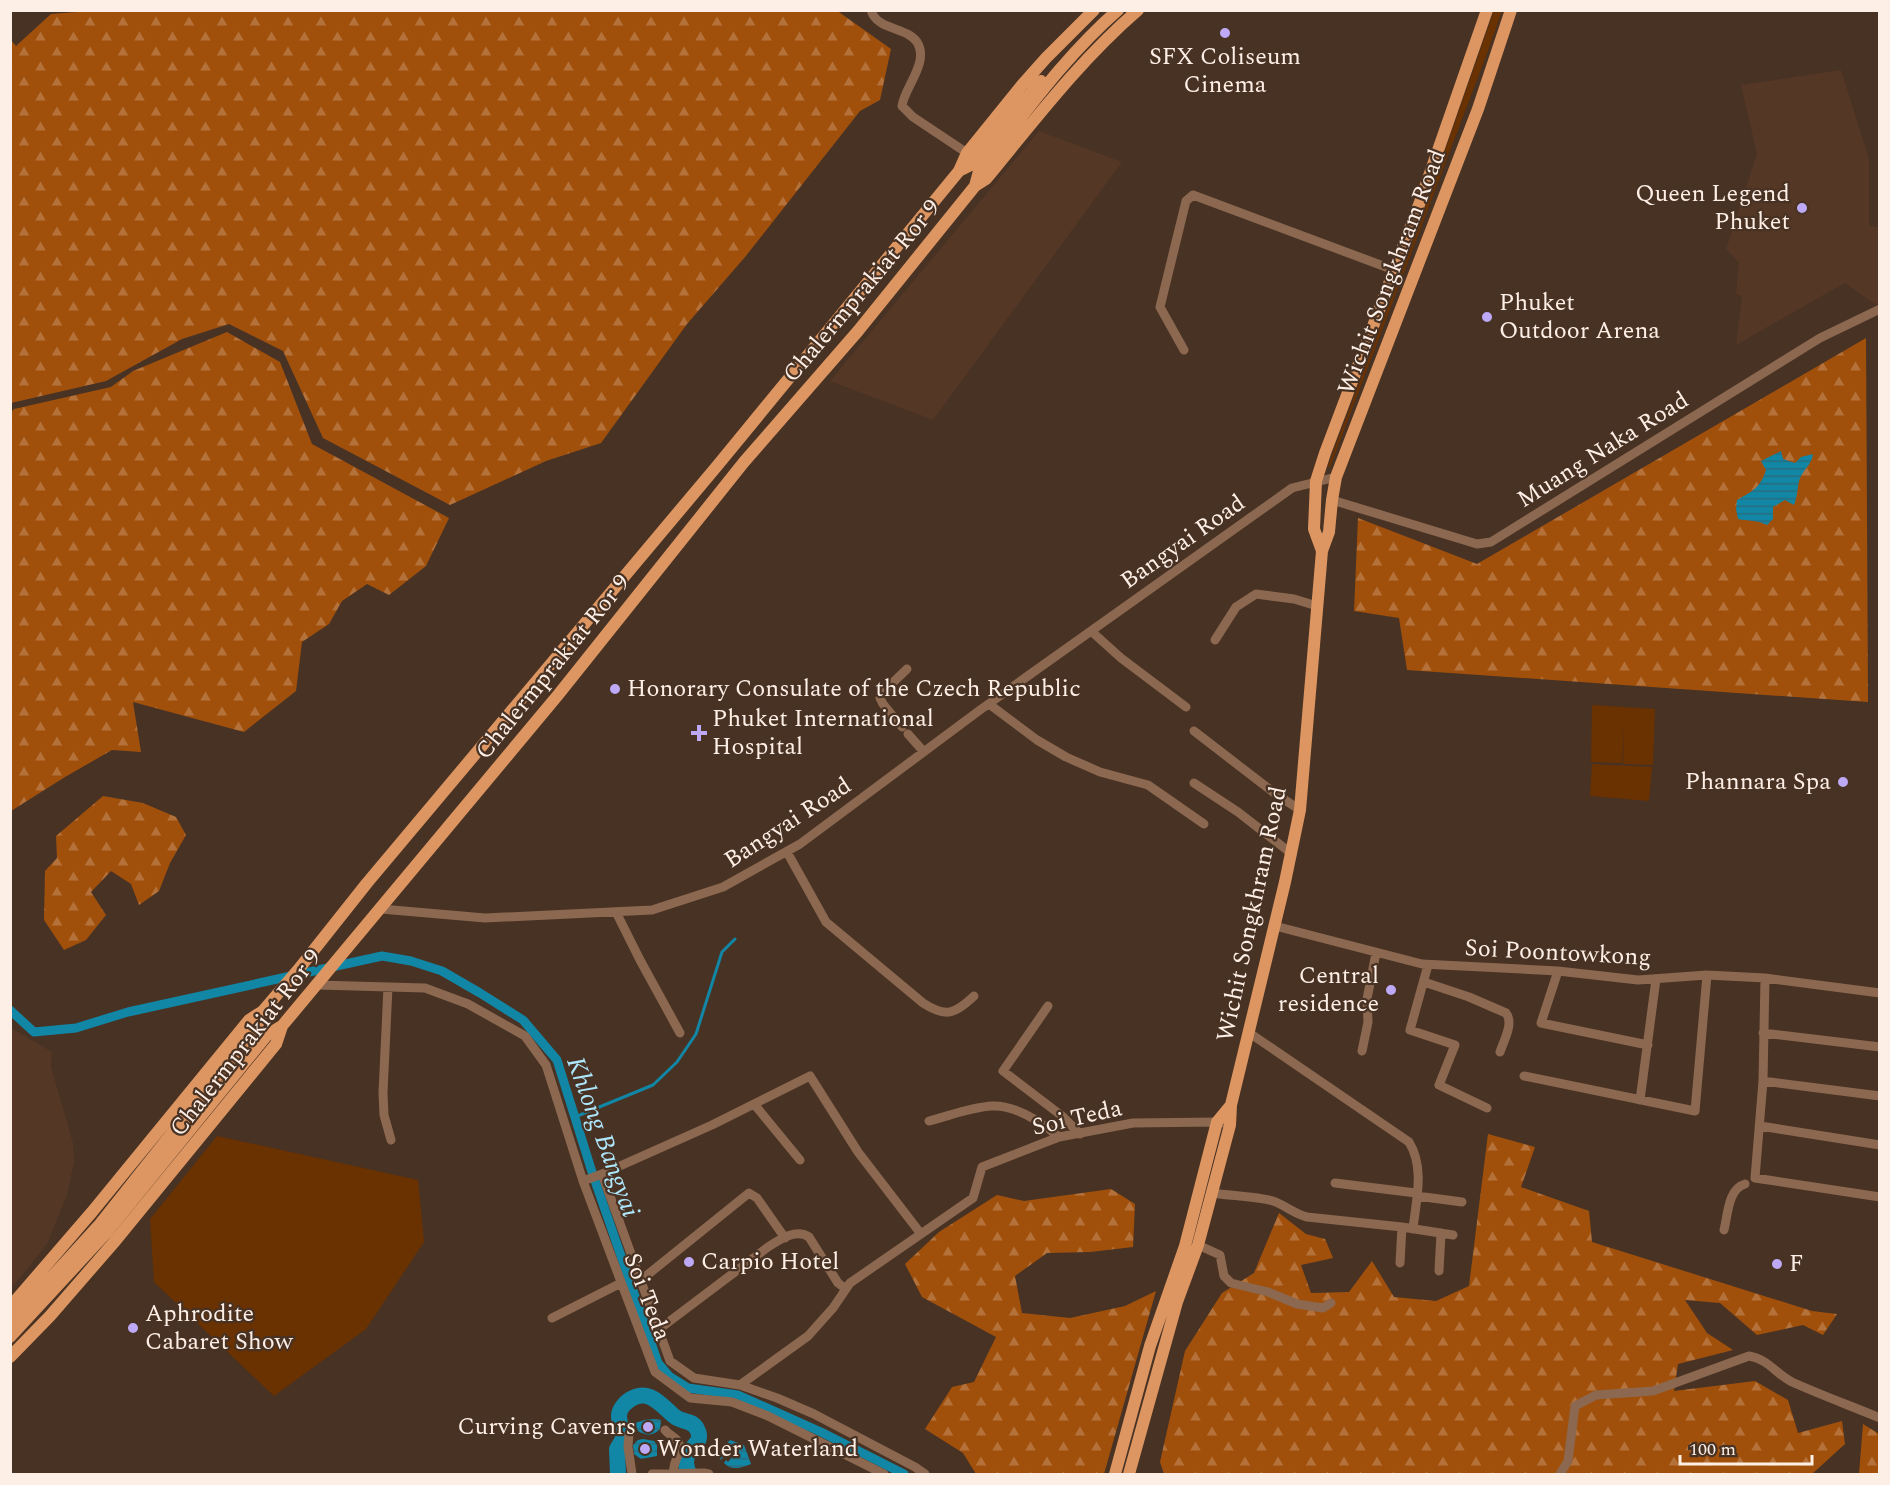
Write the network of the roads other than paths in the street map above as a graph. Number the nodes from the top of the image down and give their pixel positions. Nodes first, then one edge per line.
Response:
1 (872, 10) edge
2 (1094, 10) edge
3 (1107, 10) edge
4 (1118, 10) edge
5 (1138, 10) edge
6 (1487, 10) edge
7 (1511, 10) edge
8 (966, 153) junction
9 (959, 171) junction
10 (975, 186) junction
11 (1394, 270) junction
12 (1880, 309) edge
13 (1184, 350) dead end
14 (1336, 477) junction
15 (1316, 481) junction
16 (1332, 500) junction
17 (1322, 551) junction
18 (1317, 606) junction
19 (1091, 631) junction
20 (1215, 640) dead end
21 (907, 669) dead end
22 (989, 704) junction
23 (1186, 707) dead end
24 (1194, 731) dead end
25 (924, 752) junction
26 (1194, 783) dead end
27 (1300, 810) junction
28 (1204, 824) dead end
29 (787, 852) junction
30 (1292, 854) junction
31 (381, 909) junction
32 (616, 912) junction
33 (1275, 926) junction
34 (1376, 953) junction
35 (1428, 965) junction
36 (1558, 970) junction
37 (1707, 975) junction
38 (1765, 978) junction
39 (1656, 979) junction
40 (1424, 982) junction
41 (317, 985) junction
42 (388, 987) junction
43 (1880, 993) edge
44 (974, 996) dead end
45 (1048, 1006) dead end
46 (263, 1011) junction
47 (282, 1026) junction
48 (1248, 1032) junction
49 (680, 1033) dead end
50 (1763, 1033) junction
51 (1648, 1045) junction
52 (1880, 1047) edge
53 (1362, 1051) dead end
54 (1500, 1052) dead end
55 (1524, 1076) dead end
56 (1763, 1081) junction
57 (1880, 1096) edge
58 (1640, 1100) junction
59 (754, 1104) junction
60 (1231, 1105) junction
61 (1487, 1108) dead end
62 (928, 1121) dead end
63 (1217, 1122) junction
64 (1230, 1125) junction
65 (1760, 1126) junction
66 (1080, 1134) junction
67 (1059, 1137) junction
68 (391, 1140) dead end
69 (1880, 1145) edge
70 (800, 1160) dead end
71 (602, 1174) junction
72 (583, 1181) junction
73 (1335, 1183) dead end
74 (1745, 1184) dead end
75 (1212, 1193) junction
76 (1417, 1194) junction
77 (1880, 1197) edge
78 (1462, 1202) dead end
79 (1402, 1227) junction
80 (1413, 1229) junction
81 (1724, 1230) dead end
82 (1441, 1233) junction
83 (921, 1234) junction
84 (1453, 1235) dead end
85 (786, 1238) junction
86 (1198, 1245) junction
87 (1400, 1263) dead end
88 (1439, 1271) dead end
89 (641, 1280) junction
90 (621, 1283) junction
91 (846, 1289) junction
92 (1331, 1303) dead end
93 (10, 1307) edge
94 (552, 1318) dead end
95 (10, 1323) edge
96 (658, 1330) junction
97 (10, 1337) edge
98 (10, 1357) edge
99 (740, 1385) junction
100 (777, 1398) junction
101 (768, 1416) junction
102 (1880, 1418) edge
103 (665, 1430) dead end
104 (629, 1433) dead end
105 (632, 1474) edge
106 (652, 1474) edge
107 (675, 1474) edge
108 (707, 1474) edge
109 (884, 1474) edge
110 (926, 1474) edge
111 (1115, 1474) edge
112 (1129, 1474) edge
113 (1560, 1474) edge

1 - 8 street
2 - 8 main road, Chalermprakiat Ror 9
3 - 9 main road
4 - 10 main road
5 - 10 main road, Chalermprakiat Ror 9
6 - 11 main road, Wichit Songkhram Road
7 - 14 main road, Wichit Songkhram Road
8 - 9 main road, Chalermprakiat Ror 9
9 - 46 main road, Chalermprakiat Ror 9
10 - 31 main road, Chalermprakiat Ror 9
11 - 13 street
11 - 15 main road, Wichit Songkhram Road
12 - 16 street, Muang Naka Road
14 - 15 street, Bangyai Road
14 - 16 main road, Wichit Songkhram Road
15 - 17 main road, Wichit Songkhram Road
15 - 19 street, Bangyai Road
16 - 17 main road, Wichit Songkhram Road
17 - 18 main road, Wichit Songkhram Road
18 - 20 street
18 - 27 main road, Wichit Songkhram Road
19 - 22 street, Bangyai Road
19 - 23 street
21 - 25 street
22 - 25 street, Bangyai Road
22 - 28 street
24 - 27 street
25 - 29 street, Bangyai Road
26 - 30 street
27 - 30 main road, Wichit Songkhram Road
29 - 32 street, Bangyai Road
29 - 44 street
30 - 33 main road, Wichit Songkhram Road
31 - 32 street, Bangyai Road
31 - 41 main road, Chalermprakiat Ror 9
32 - 49 street
33 - 34 street, Soi Poontowkong
33 - 48 main road, Wichit Songkhram Road
34 - 35 street, Soi Poontowkong
34 - 53 street
35 - 36 street, Soi Poontowkong
35 - 40 street
36 - 39 street, Soi Poontowkong
36 - 51 street
37 - 38 street, Soi Poontowkong
37 - 39 street, Soi Poontowkong
37 - 58 street
38 - 43 street, Soi Poontowkong
38 - 50 street
39 - 51 street
40 - 54 street
40 - 61 street
41 - 42 street, Soi Teda
41 - 47 main road, Chalermprakiat Ror 9
42 - 68 street
42 - 72 street, Soi Teda
45 - 66 street
46 - 93 main road, Chalermprakiat Ror 9
46 - 95 main road
47 - 97 main road
47 - 98 main road, Chalermprakiat Ror 9
48 - 60 main road, Wichit Songkhram Road
48 - 76 street
50 - 52 street
50 - 56 street
51 - 58 street
55 - 58 street
56 - 57 street
56 - 65 street
59 - 70 street
59 - 71 street
59 - 83 street
60 - 63 main road, Wichit Songkhram Road
60 - 64 main road, Wichit Songkhram Road
62 - 67 street
63 - 64 street, Soi Teda
63 - 66 street, Soi Teda
63 - 111 main road, Wichit Songkhram Road
64 - 75 main road, Wichit Songkhram Road
65 - 69 street
65 - 77 street
66 - 67 street, Soi Teda
67 - 83 street, Soi Teda
71 - 72 street
71 - 89 street
72 - 90 street, Soi Teda
73 - 76 street
74 - 81 street
75 - 79 street
75 - 86 main road, Wichit Songkhram Road
76 - 78 street
76 - 80 street
79 - 80 street
79 - 87 street
80 - 82 street
82 - 84 street
82 - 88 street
83 - 91 street, Soi Teda
85 - 89 street
85 - 91 street
85 - 96 street
86 - 92 street
86 - 112 main road, Wichit Songkhram Road
89 - 96 street
90 - 94 street
90 - 101 street, Soi Teda
91 - 99 street, Soi Teda
96 - 99 street
99 - 100 street
100 - 101 street
100 - 110 street
101 - 109 street, Soi Teda
102 - 113 street
103 - 107 street
104 - 105 street
106 - 107 street
107 - 108 street

